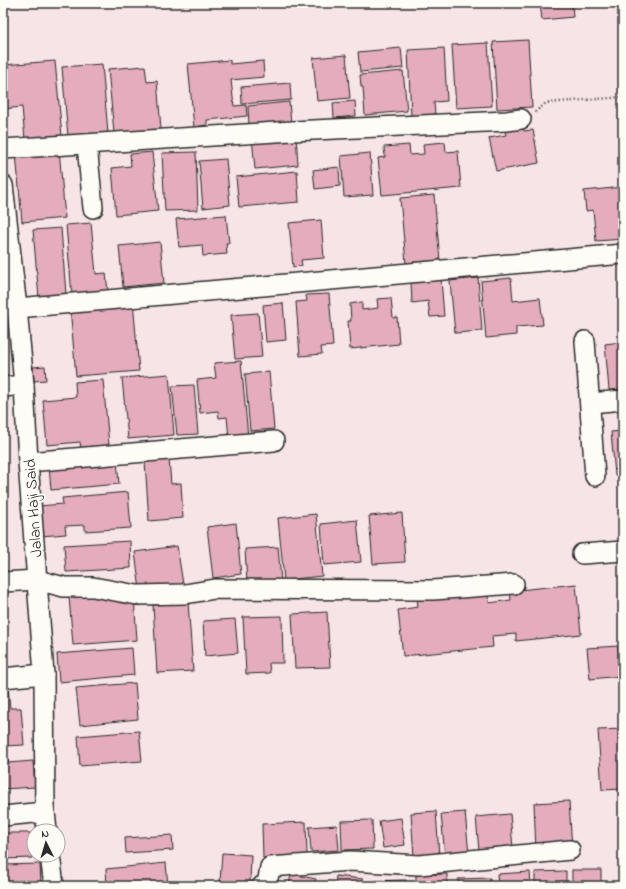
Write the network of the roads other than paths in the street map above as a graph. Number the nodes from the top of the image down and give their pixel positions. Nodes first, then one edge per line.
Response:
1 (521, 119) road end
2 (87, 145) junction
3 (3, 149) edge
4 (3, 185) edge
5 (93, 208) dead end
6 (6, 242) edge
7 (623, 254) edge
8 (17, 308) junction
9 (585, 341) dead end
10 (24, 385) junction
11 (3, 387) edge
12 (623, 400) edge
13 (590, 403) junction
14 (274, 441) dead end
15 (28, 462) junction
16 (595, 476) dead end
17 (623, 551) edge
18 (582, 554) dead end
19 (37, 580) junction
20 (3, 582) edge
21 (514, 584) dead end
22 (44, 674) junction
23 (3, 678) edge
24 (45, 812) junction
25 (3, 816) edge
26 (46, 823) edge
27 (570, 850) dead end
28 (51, 863) edge
29 (54, 886) edge
30 (262, 886) edge

1 - 2 street
2 - 3 street
2 - 5 street
4 - 6 street, Jalan Haji Said
6 - 8 street, Jalan Haji Said
7 - 8 street
8 - 10 street, Jalan Haji Said
9 - 13 street
10 - 11 street
10 - 15 street, Jalan Haji Said
12 - 13 street
13 - 16 street
14 - 15 street
15 - 19 street, Jalan Haji Said
17 - 18 street
19 - 20 street
19 - 21 street
19 - 22 street, Jalan Haji Said
22 - 23 street
22 - 24 street, Jalan Haji Said
24 - 25 street
24 - 26 street, Jalan Haji Said
27 - 30 street
28 - 29 street

